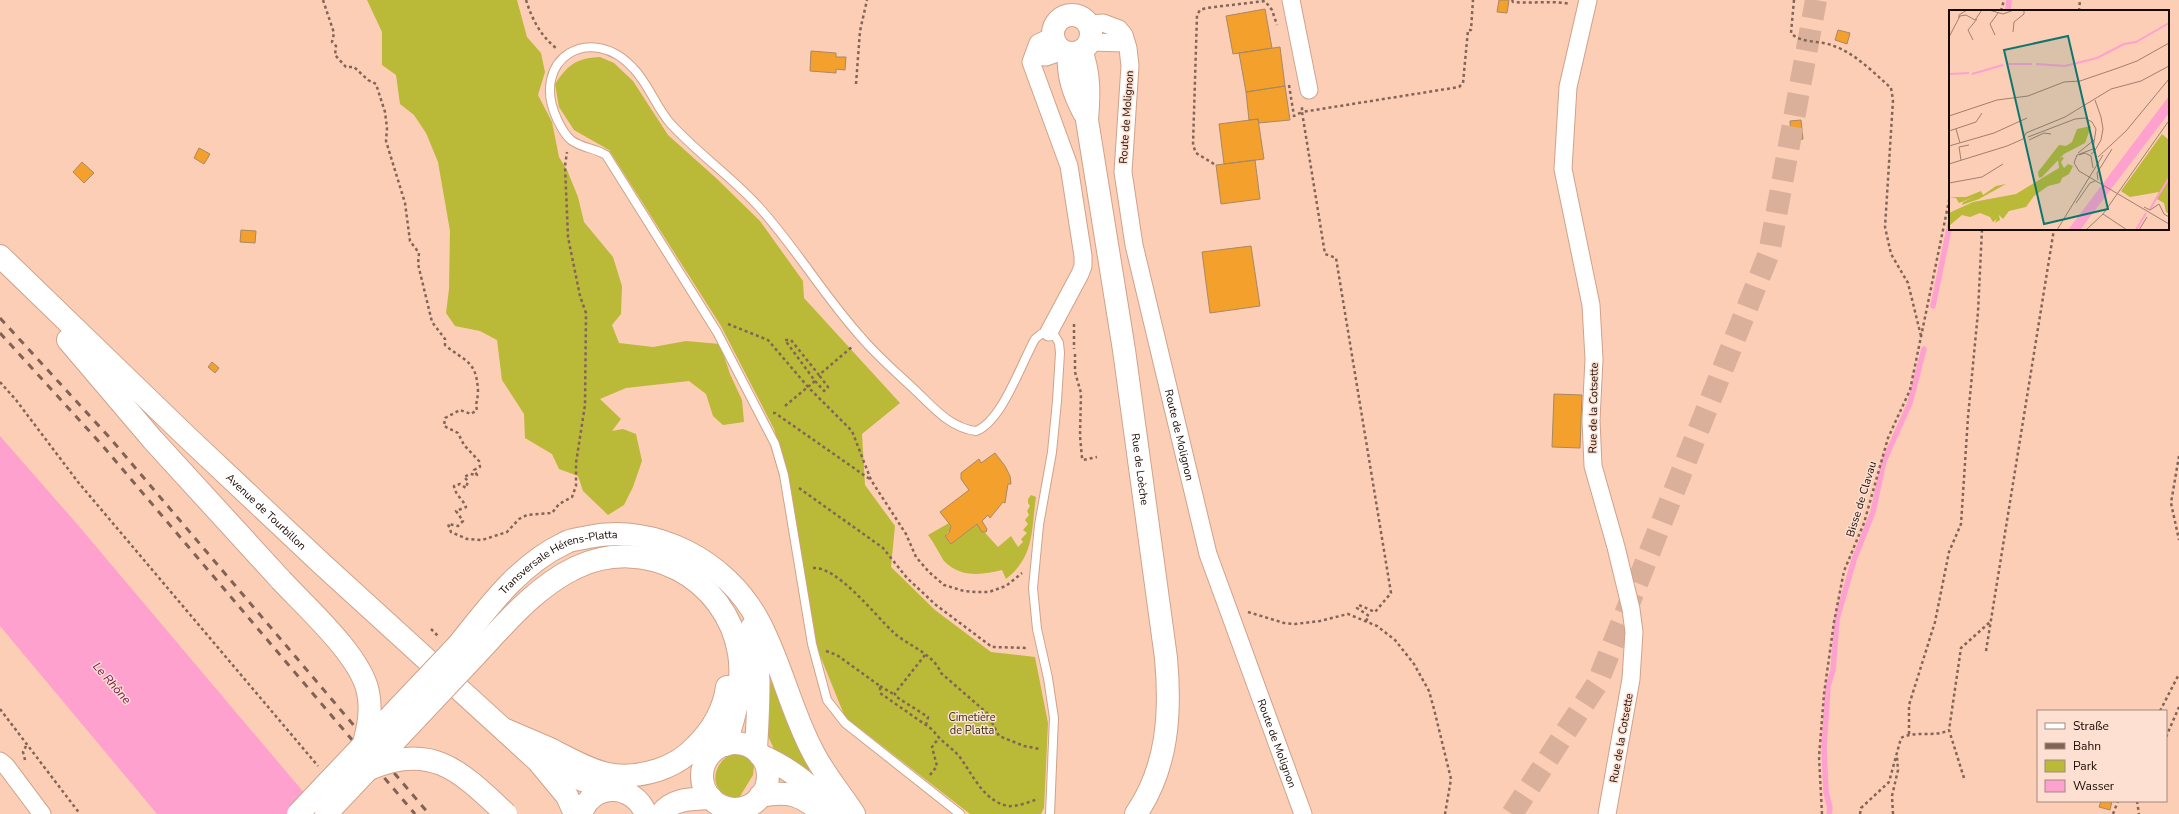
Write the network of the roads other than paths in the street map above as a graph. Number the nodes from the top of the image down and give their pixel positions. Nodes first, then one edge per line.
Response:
1 (1291, 0) edge
2 (1587, 4) edge
3 (1072, 29) edge
4 (1309, 90) road end
5 (0, 256) edge
6 (0, 260) edge
7 (1049, 332) junction
8 (708, 592) junction
9 (745, 601) junction
10 (466, 651) junction
11 (500, 728) junction
12 (725, 745) junction
13 (363, 747) junction
14 (758, 752) junction
15 (707, 759) junction
16 (0, 761) edge
17 (538, 761) junction
18 (369, 769) junction
19 (618, 790) junction
20 (757, 804) edge
21 (716, 805) edge
22 (42, 814) edge
23 (298, 814) edge
24 (326, 814) edge
25 (506, 814) edge
26 (576, 814) edge
27 (581, 814) edge
28 (657, 814) edge
29 (824, 814) edge
30 (839, 814) edge
31 (854, 814) edge
32 (960, 814) edge
33 (1050, 814) edge
34 (1136, 814) edge
35 (1303, 814) edge
36 (1607, 814) edge

1 - 4 street
2 - 36 street, Rue de la Cotsette
3 - 7 street
3 - 34 main road, Rue de Loèche
3 - 35 street, Route de Molignon
5 - 11 main road, Avenue de Tourbillon
6 - 13 main road, bridge
7 - 32 lane
7 - 33 lane
8 - 10 main road, Transversale Hérens-Platta
8 - 11 main road
8 - 12 main road, Transversale Hérens-Platta
9 - 10 main road, Transversale Hérens-Platta
9 - 14 main road, Transversale Hérens-Platta
9 - 31 main road
10 - 13 main road, Transversale Hérens-Platta, bridge
10 - 18 main road, Transversale Hérens-Platta, bridge
11 - 17 main road, Avenue de Tourbillon
12 - 14 main road
12 - 15 main road
13 - 23 main road, Transversale Hérens-Platta, bridge
14 - 20 main road
14 - 30 main road
15 - 19 main road
15 - 21 main road
16 - 22 street
17 - 19 main road, Avenue de Tourbillon
17 - 26 main road, Avenue de Tourbillon
18 - 24 main road, Transversale Hérens-Platta, bridge
18 - 25 main road, bridge
19 - 27 main road
19 - 28 main road, Avenue de Tourbillon
20 - 21 main road
20 - 29 main road
21 - 28 main road

